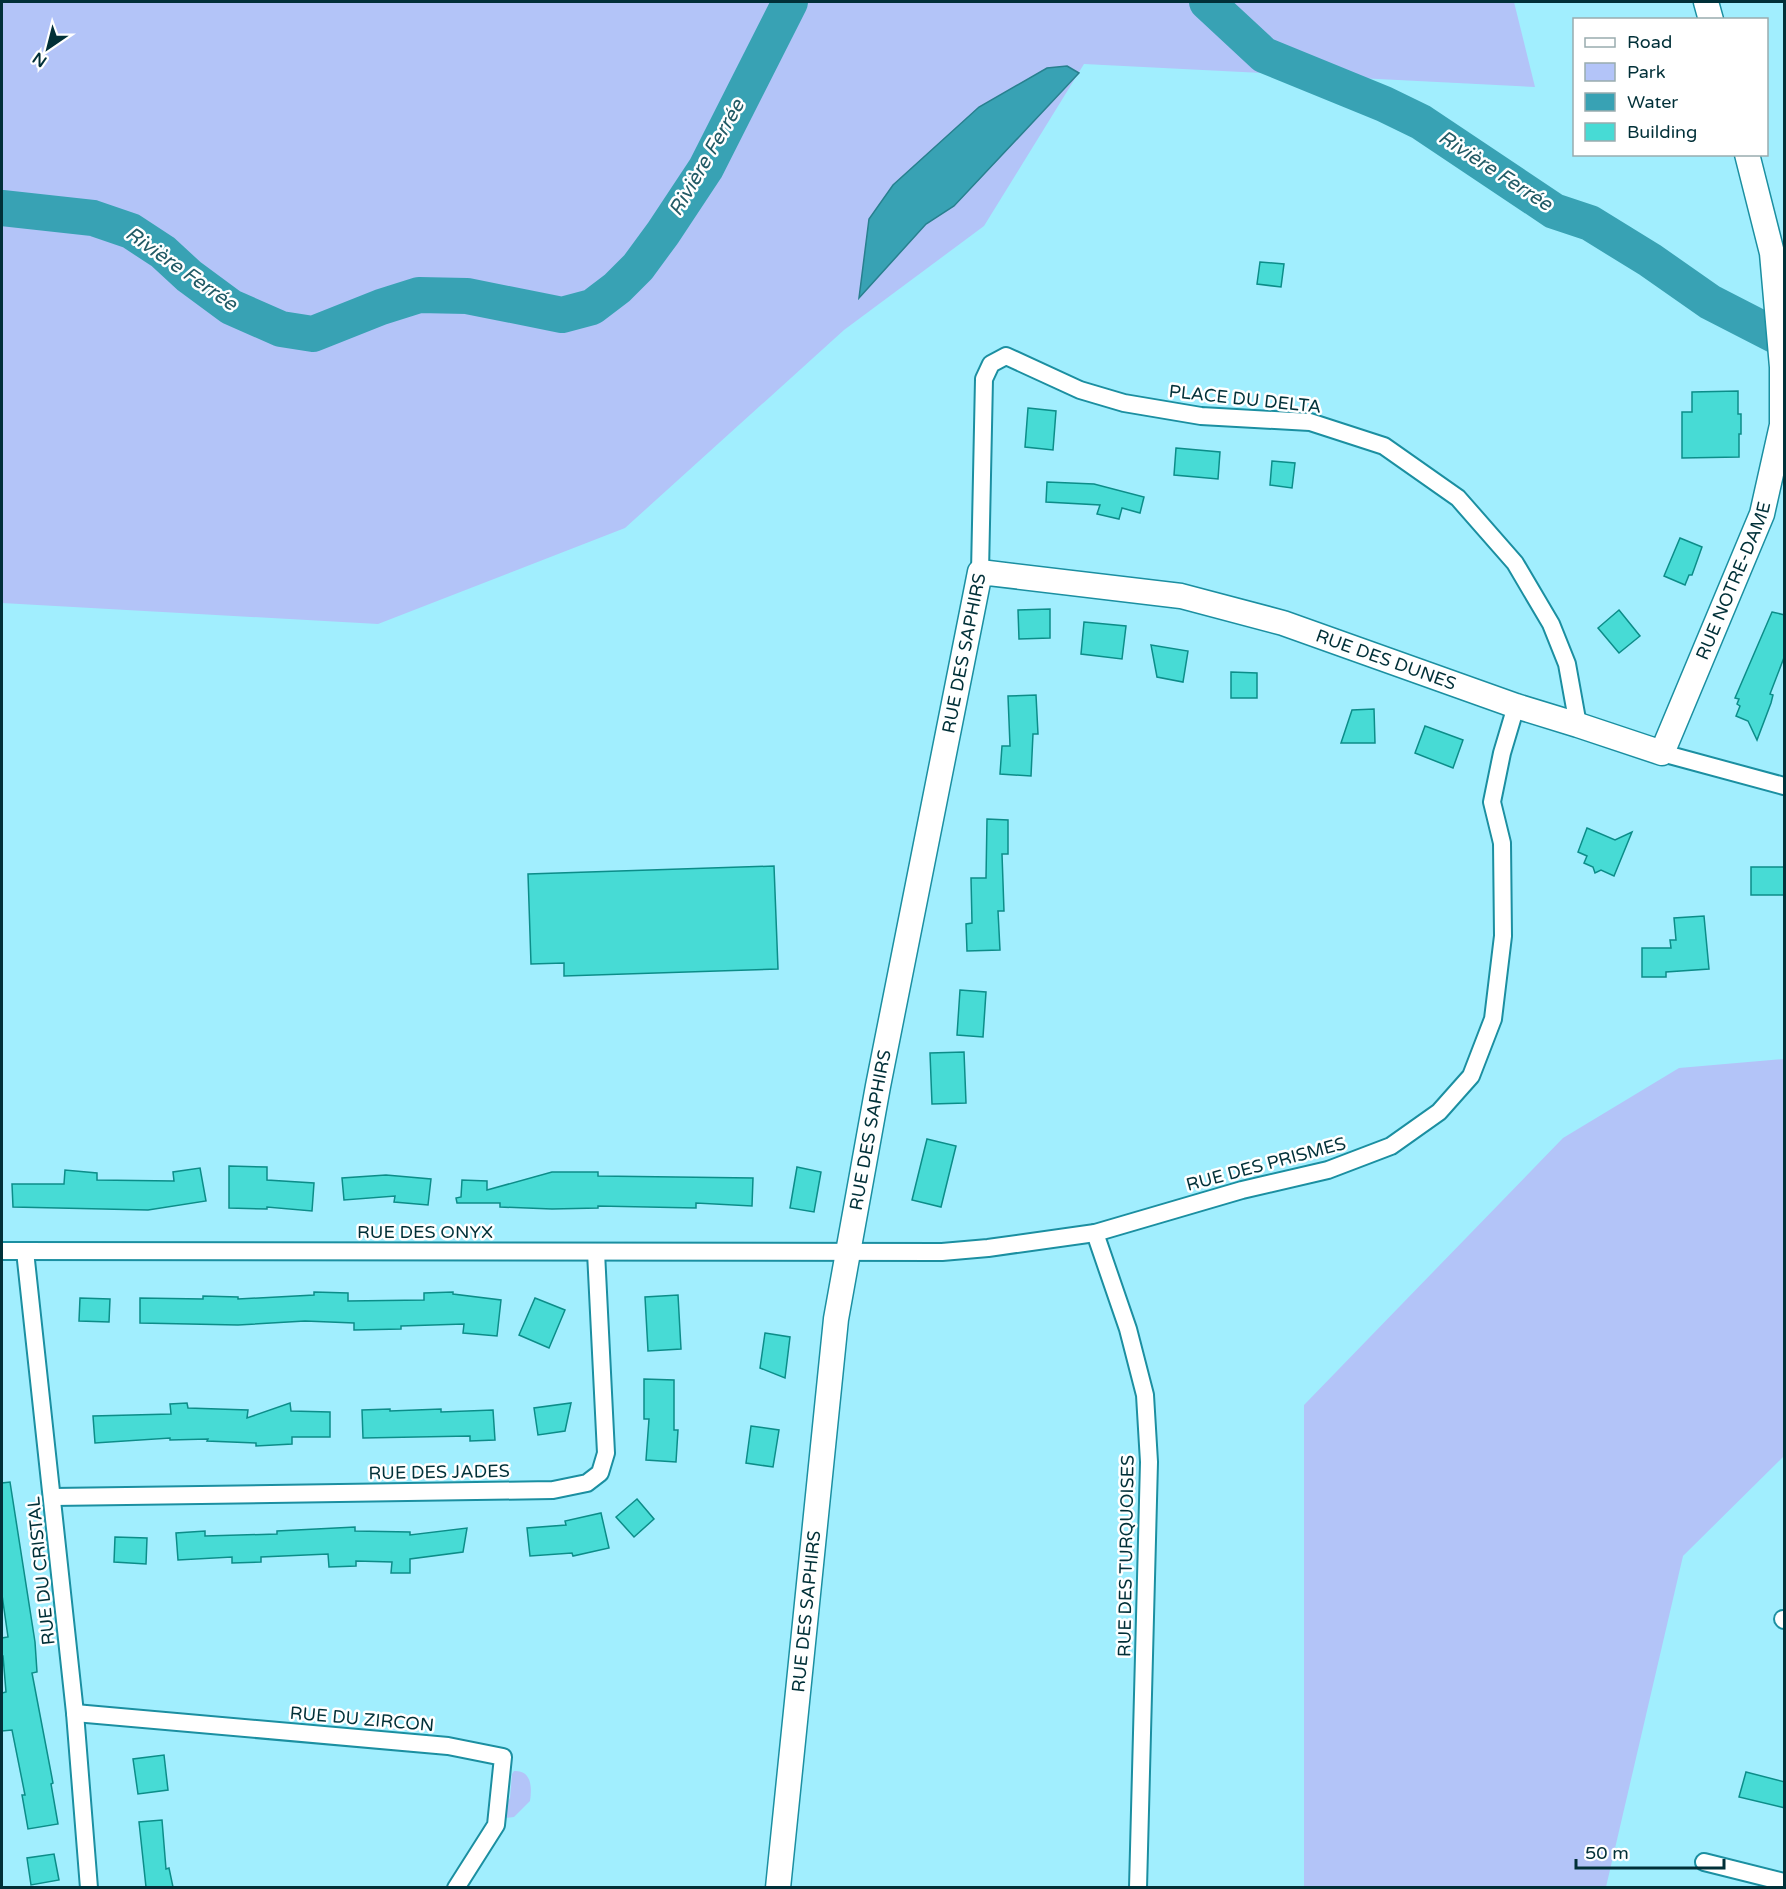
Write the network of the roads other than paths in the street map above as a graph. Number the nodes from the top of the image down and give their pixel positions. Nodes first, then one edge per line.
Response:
1 (1706, 2) edge
2 (1710, 18) edge
3 (1748, 156) edge
4 (984, 380) joint
5 (980, 572) junction
6 (1516, 706) junction
7 (1578, 724) junction
8 (1662, 753) junction
9 (1785, 786) edge
10 (1095, 1233) junction
11 (2, 1251) edge
12 (24, 1251) junction
13 (596, 1252) junction
14 (848, 1252) junction
15 (53, 1497) junction
16 (75, 1713) junction
17 (1704, 1862) dead end
18 (1785, 1882) edge
19 (89, 1887) edge
20 (456, 1887) edge
21 (778, 1887) edge
22 (1138, 1887) edge

1 - 2 street
3 - 8 street, RUE NOTRE-DAME
4 - 5 street, RUE DES SAPHIRS
4 - 7 street, PLACE DU DELTA
5 - 6 street, RUE DES DUNES
5 - 14 street, RUE DES SAPHIRS
6 - 7 street, RUE DES DUNES
6 - 10 street, RUE DES PRISMES
7 - 8 street, RUE DES DUNES
8 - 9 street, RUE DES DUNES
10 - 14 street, RUE DES PRISMES
10 - 22 street, RUE DES TURQUOISES
11 - 12 street, RUE DES ONYX
12 - 13 street, RUE DES ONYX
12 - 15 street, RUE DU CRISTAL
13 - 14 street, RUE DES ONYX
13 - 15 street, RUE DES JADES
14 - 21 street, RUE DES SAPHIRS
15 - 16 street, RUE DU CRISTAL
16 - 19 street, RUE DU CRISTAL
16 - 20 street, RUE DU ZIRCON
17 - 18 street

